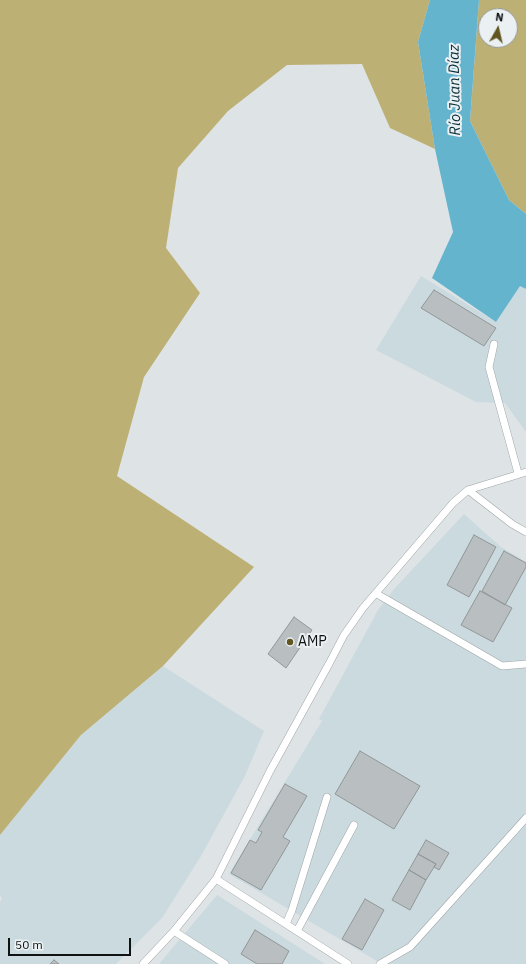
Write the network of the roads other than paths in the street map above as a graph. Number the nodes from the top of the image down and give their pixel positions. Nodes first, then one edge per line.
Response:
1 (494, 344) dead end
2 (526, 472) edge
3 (518, 473) junction
4 (468, 490) junction
5 (526, 532) edge
6 (377, 594) junction
7 (526, 664) edge
8 (327, 797) dead end
9 (526, 818) edge
10 (354, 825) dead end
11 (216, 879) junction
12 (286, 924) junction
13 (174, 931) junction
14 (297, 931) junction
15 (148, 962) edge
16 (225, 964) edge
17 (348, 964) edge
18 (380, 964) edge

1 - 3 lane
2 - 3 lane
3 - 4 lane
4 - 5 lane
4 - 6 lane
6 - 7 lane
6 - 11 lane
8 - 12 lane
9 - 18 lane
10 - 14 lane
11 - 12 lane
11 - 13 lane
12 - 14 lane
13 - 15 lane
13 - 16 lane
14 - 17 lane

